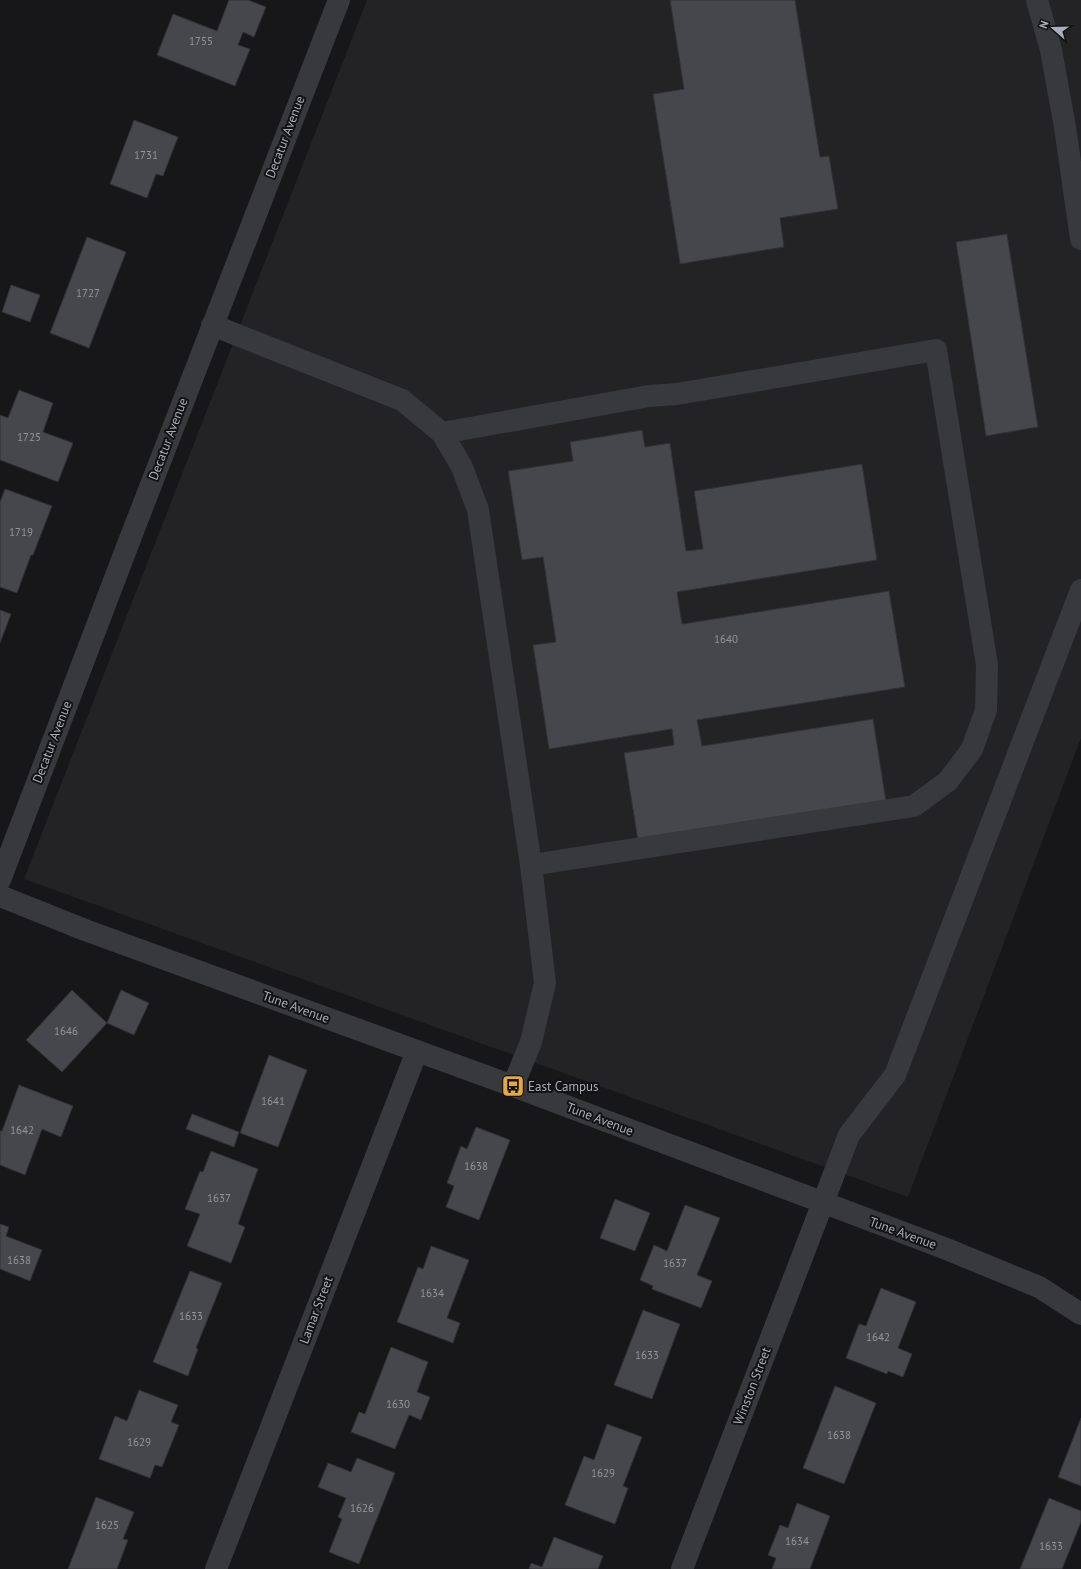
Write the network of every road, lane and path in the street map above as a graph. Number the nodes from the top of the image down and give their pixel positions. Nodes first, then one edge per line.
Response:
1 (339, 0) edge
2 (1038, 0) edge
3 (1081, 239) edge
4 (212, 325) junction
5 (442, 433) junction
6 (1081, 590) edge
7 (531, 865) junction
8 (0, 880) edge
9 (0, 896) edge
10 (417, 1051) junction
11 (513, 1086) junction
12 (822, 1203) junction
13 (1081, 1314) edge
14 (216, 1569) edge
15 (682, 1569) edge

1 - 4 street, Decatur Avenue
2 - 3 street
4 - 5 street
4 - 8 street, Decatur Avenue
5 - 7 street
5 - 7 street
6 - 12 street, Winston Street
7 - 11 street
9 - 10 street, Tune Avenue
10 - 11 street, Tune Avenue
10 - 14 street, Lamar Street
11 - 12 street, Tune Avenue
12 - 13 street, Tune Avenue
12 - 15 street, Winston Street

